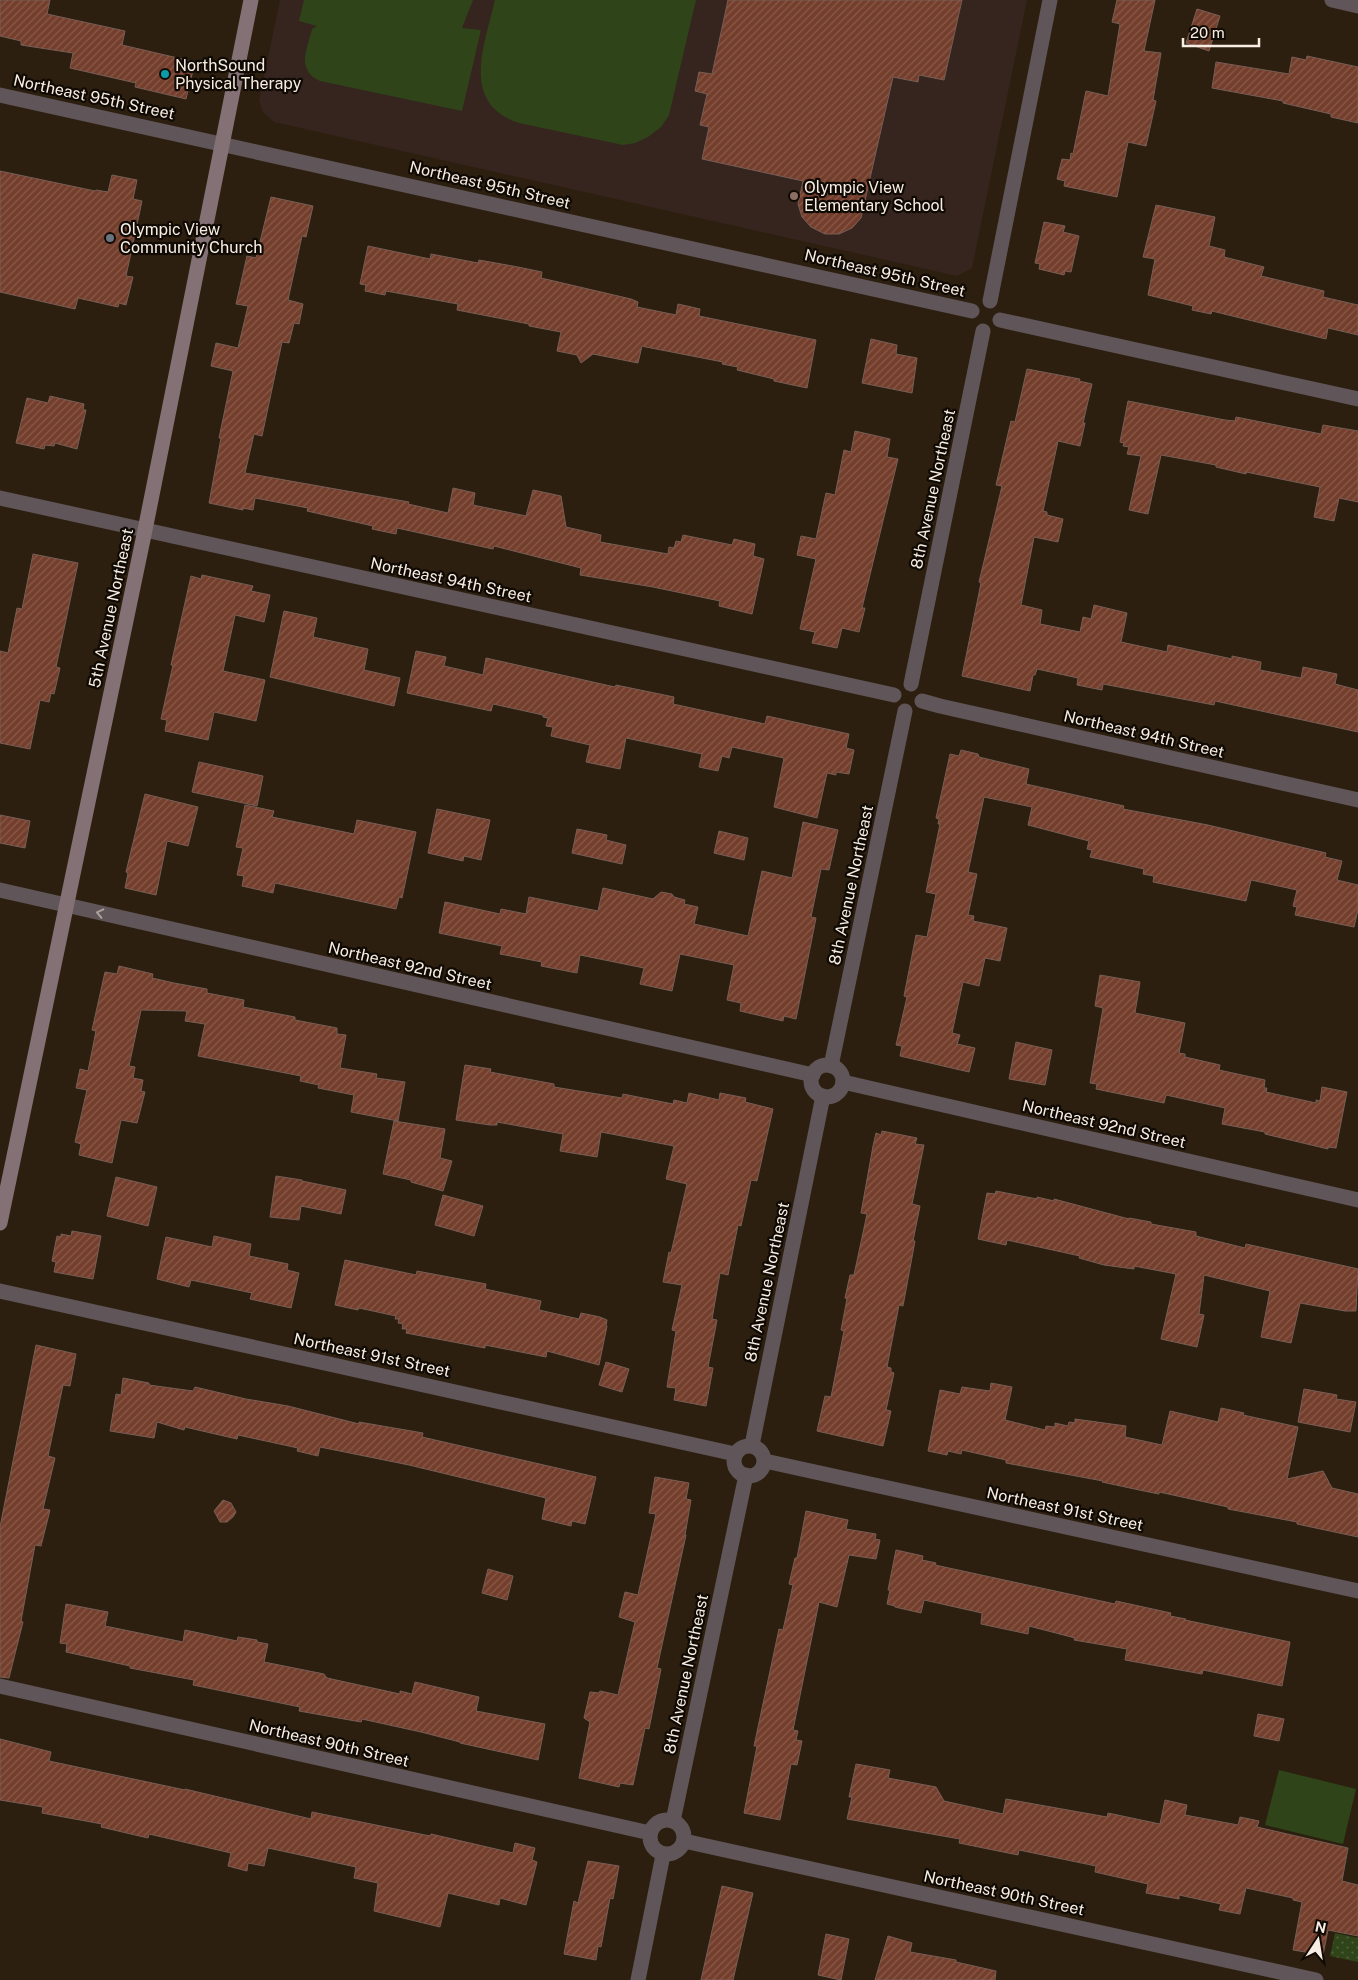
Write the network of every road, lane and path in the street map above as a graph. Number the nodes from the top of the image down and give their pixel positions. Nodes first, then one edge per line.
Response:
1 (251, 0) edge
2 (1050, 0) edge
3 (1332, 0) edge
4 (1358, 6) edge
5 (0, 94) edge
6 (222, 143) junction
7 (990, 301) junction
8 (972, 311) junction
9 (1000, 320) junction
10 (983, 331) junction
11 (1358, 398) edge
12 (0, 498) edge
13 (145, 530) junction
14 (911, 684) junction
15 (894, 695) junction
16 (922, 700) junction
17 (905, 711) junction
18 (1358, 800) edge
19 (0, 890) edge
20 (66, 905) junction
21 (831, 1066) junction
22 (813, 1075) junction
23 (843, 1082) junction
24 (823, 1096) junction
25 (1358, 1200) edge
26 (0, 1223) edge
27 (0, 1291) edge
28 (752, 1445) junction
29 (735, 1454) junction
30 (765, 1461) junction
31 (746, 1475) junction
32 (1358, 1591) edge
33 (0, 1686) edge
34 (673, 1821) junction
35 (650, 1833) junction
36 (684, 1841) junction
37 (664, 1854) junction
38 (638, 1980) edge
39 (1316, 1980) edge

1 - 6 main road, 5th Avenue Northeast
2 - 7 street
3 - 4 street
5 - 6 street, Northeast 95th Street
6 - 8 street, Northeast 95th Street
6 - 13 main road, 5th Avenue Northeast
7 - 8 street
7 - 9 street
8 - 10 street
9 - 10 street
9 - 11 street
10 - 14 street, 8th Avenue Northeast
12 - 13 street, Northeast 94th Street
13 - 15 street, Northeast 94th Street
13 - 20 main road, 5th Avenue Northeast
14 - 15 street
14 - 16 street
15 - 17 street
16 - 17 street
16 - 18 street, Northeast 94th Street
17 - 21 street, 8th Avenue Northeast
19 - 20 street, Northeast 92nd Street
22 -> 20 street, Northeast 92nd Street
20 - 26 main road, 5th Avenue Northeast
21 - 22 street
21 - 23 street
22 - 24 street
23 - 24 street
23 - 25 street, Northeast 92nd Street
24 - 28 street, 8th Avenue Northeast
27 - 29 street, Northeast 91st Street
28 - 29 street
28 - 30 street
29 - 31 street
30 - 31 street
30 - 32 street, Northeast 91st Street
31 - 34 street, 8th Avenue Northeast
33 - 35 street, Northeast 90th Street
34 - 35 street
34 - 36 street
35 - 37 street
36 - 37 street
36 - 39 street, Northeast 90th Street
37 - 38 street

